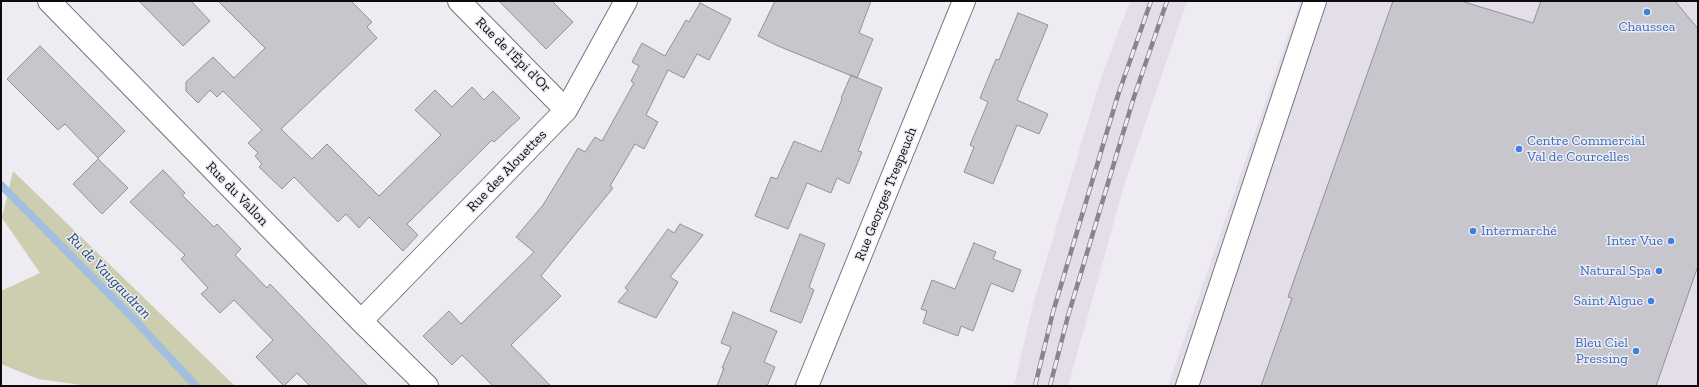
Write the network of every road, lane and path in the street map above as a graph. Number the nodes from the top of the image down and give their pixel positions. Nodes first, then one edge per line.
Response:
1 (49, 1) edge
2 (459, 1) edge
3 (626, 1) edge
4 (964, 1) edge
5 (1316, 1) edge
6 (566, 110) junction
7 (361, 321) junction
8 (427, 386) edge
9 (807, 386) edge
10 (1187, 386) edge

1 - 7 street, Rue du Vallon
2 - 6 street, Rue de l'Épi d'Or
3 - 6 street, Rue des Alouettes
4 - 9 street, Rue Georges Trespeuch
5 - 10 street
6 - 7 street, Rue des Alouettes
7 - 8 street, Rue du Vallon

